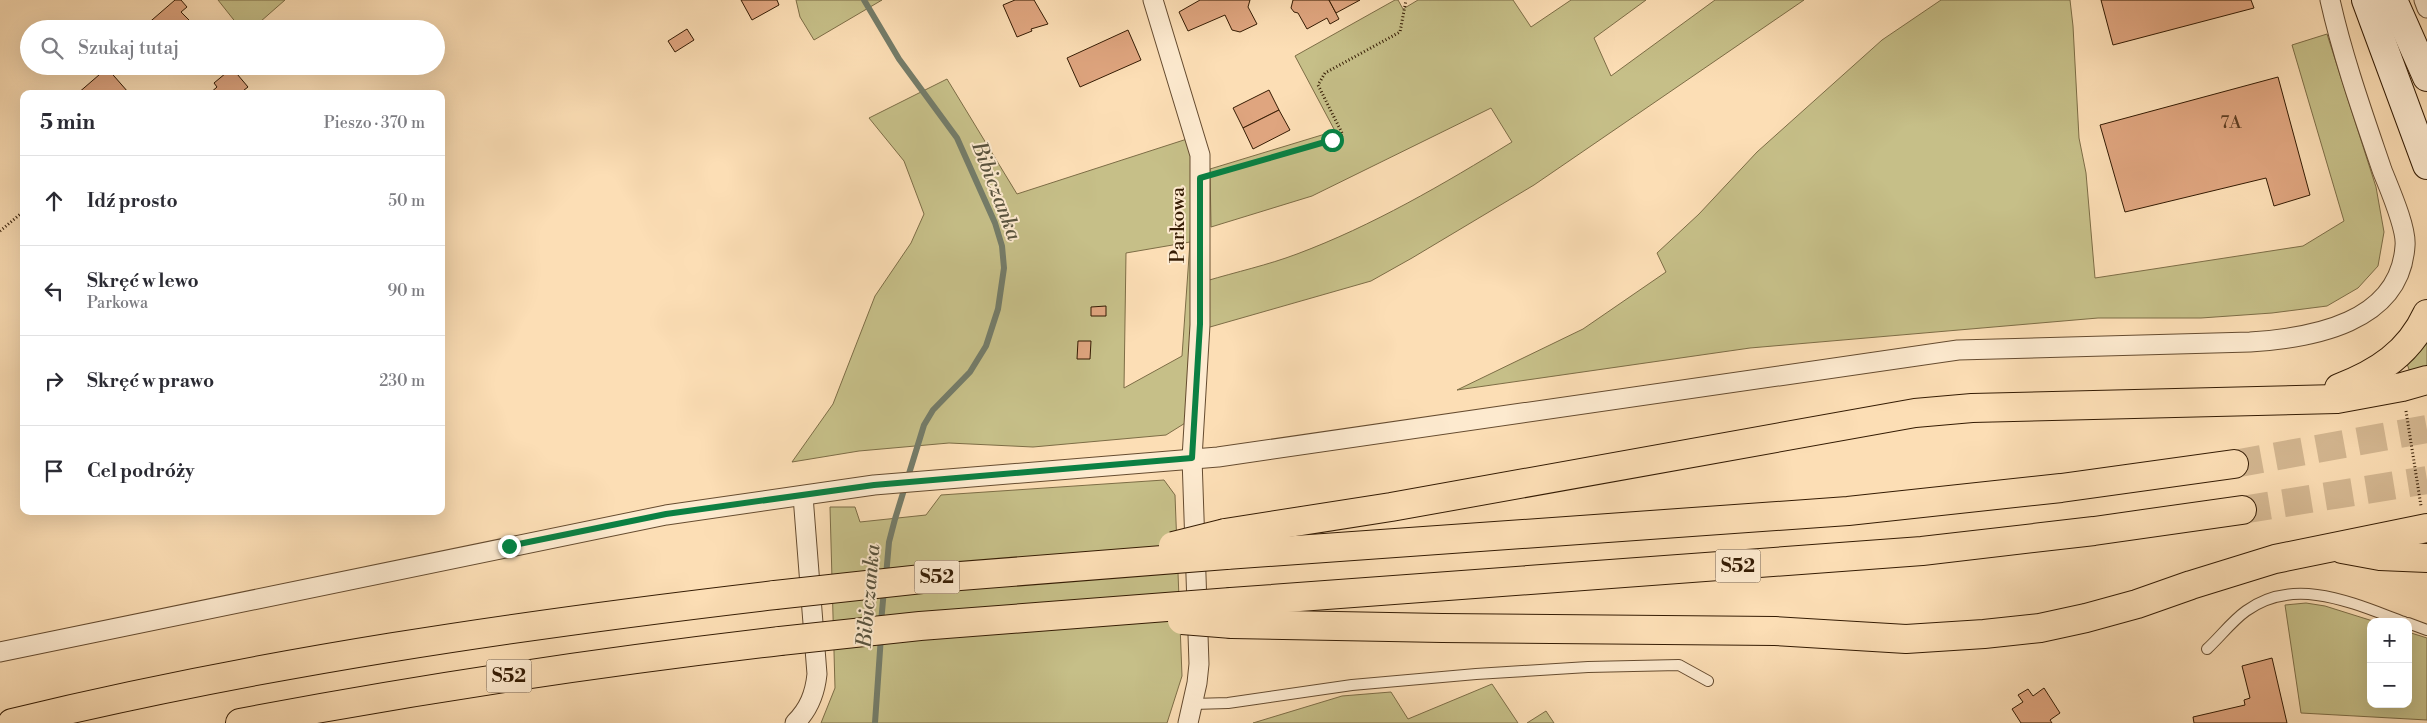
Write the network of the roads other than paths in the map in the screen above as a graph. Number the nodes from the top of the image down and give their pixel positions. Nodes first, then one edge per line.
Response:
1 (1153, 0) edge
2 (2330, 0) edge
3 (2366, 0) edge
4 (2393, 0) edge
5 (2424, 0) edge
6 (2427, 8) edge
7 (2427, 77) edge
8 (2427, 165) edge
9 (2427, 314) edge
10 (2427, 380) edge
11 (2299, 399) junction
12 (1192, 458) junction
13 (2234, 464) tunnel mouth
14 (803, 496) junction
15 (2242, 510) tunnel mouth
16 (2424, 518) edge
17 (1226, 544) junction
18 (2336, 548) junction
19 (2427, 558) edge
20 (1232, 613) junction
21 (2393, 618) edge
22 (2412, 624) edge
23 (2427, 630) edge
24 (2207, 649) dead end
25 (0, 652) edge
26 (1708, 681) dead end
27 (1193, 704) junction
28 (12, 723) edge
29 (240, 723) edge
30 (795, 723) edge
31 (1188, 723) edge

1 - 12 street, Parkowa
2 - 12 street
3 - 8 main road
4 - 7 main road
5 - 6 street
9 - 11 highway
10 - 11 highway
11 - 17 highway
12 - 14 street
12 - 27 street, Parkowa
13 - 17 highway, S52
14 - 25 street
14 - 30 street
15 - 20 highway, S52
16 - 18 highway
17 - 28 highway, S52, bridge
18 - 19 highway
18 - 20 highway
20 - 29 highway, S52, bridge
21 - 24 lane
22 - 23 lane
26 - 27 lane
27 - 31 street, Parkowa

